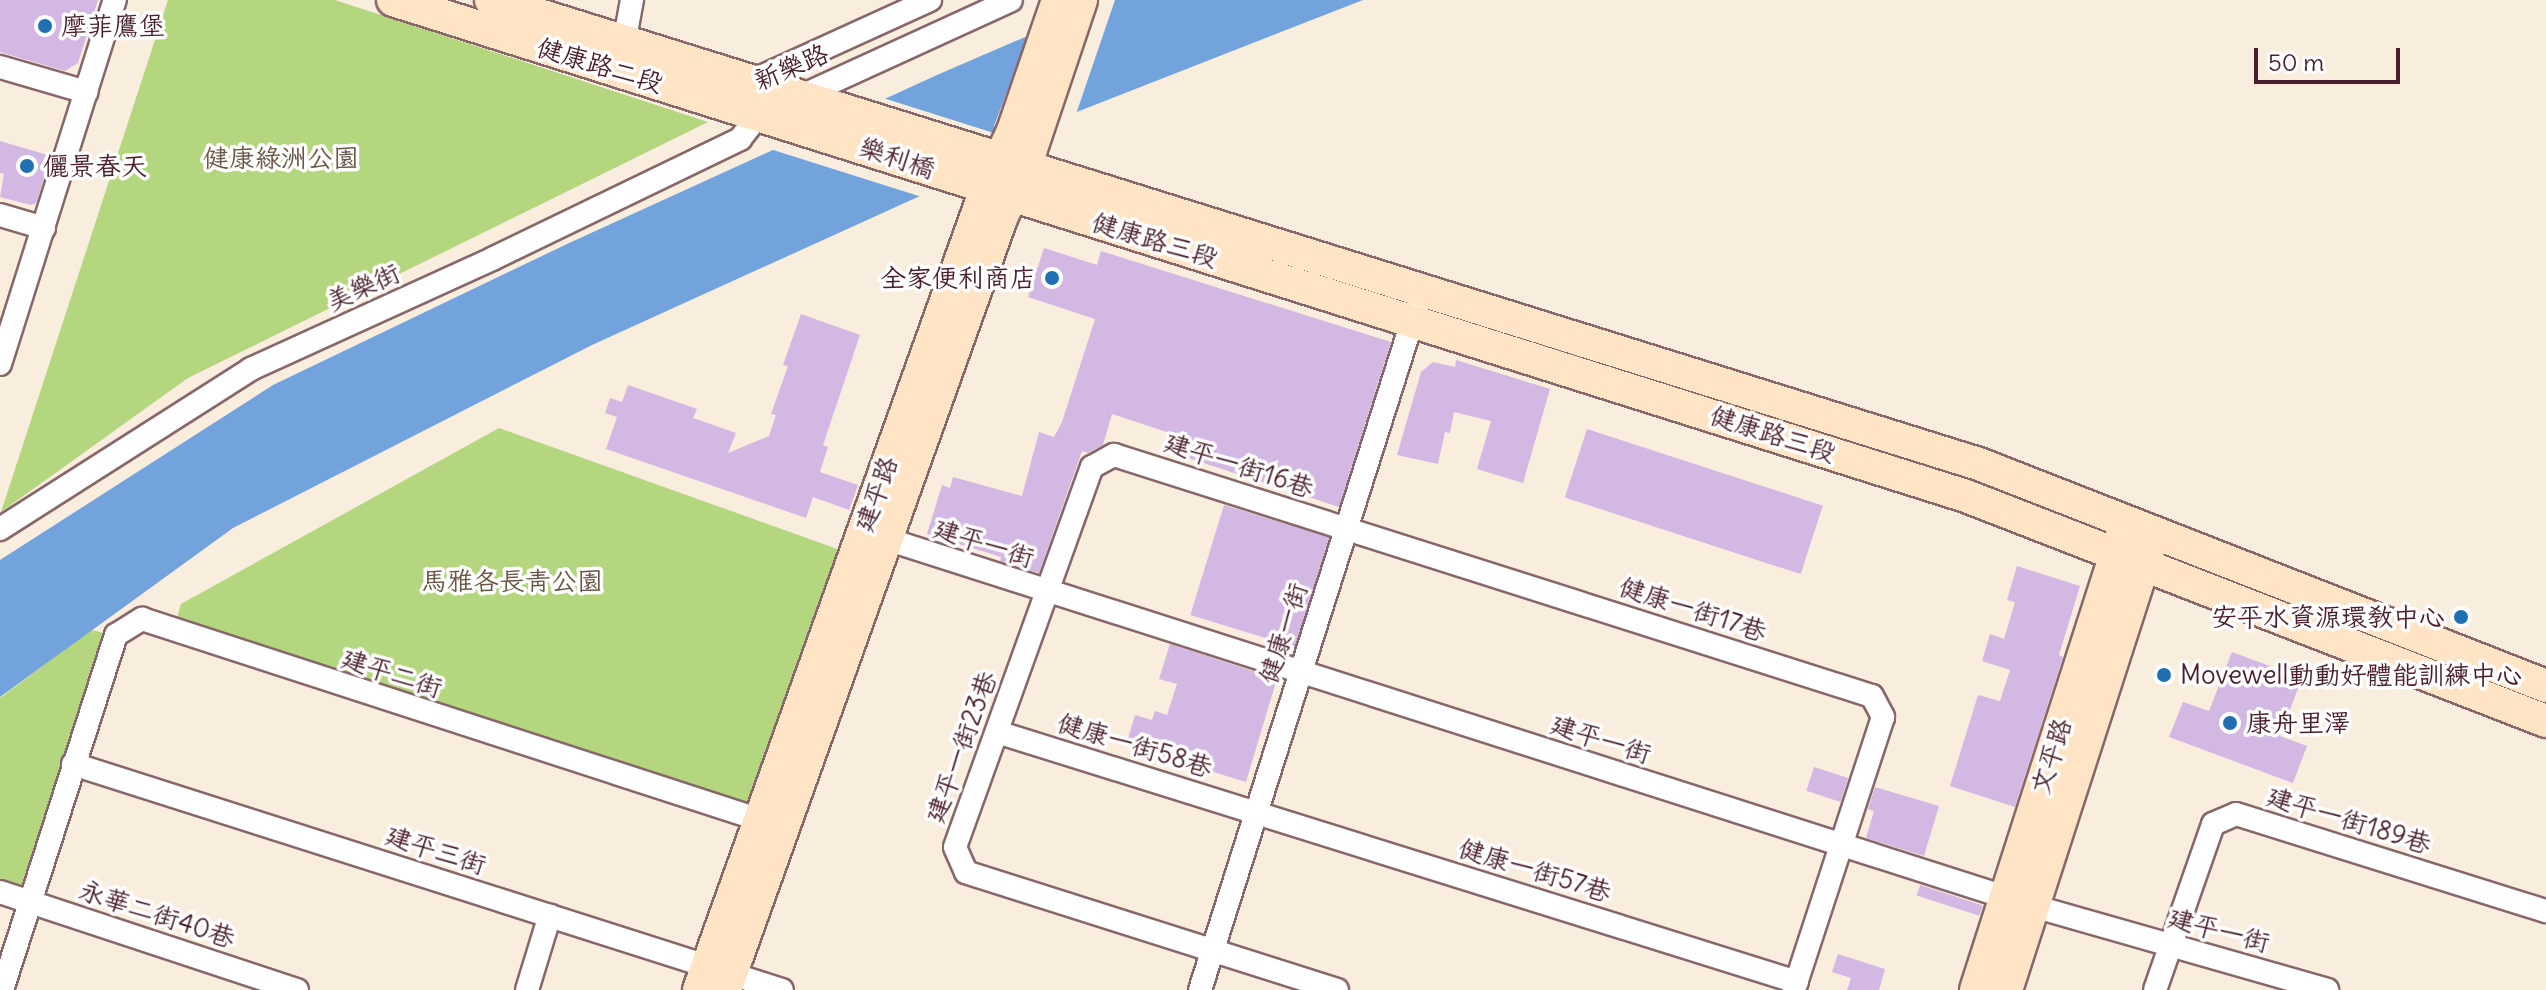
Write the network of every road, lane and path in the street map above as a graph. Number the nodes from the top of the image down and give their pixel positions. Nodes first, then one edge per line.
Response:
1 (115, 0) edge
2 (393, 0) edge
3 (491, 0) edge
4 (632, 0) edge
5 (930, 0) edge
6 (1011, 0) edge
7 (1068, 5) edge
8 (621, 56) junction
9 (0, 67) edge
10 (752, 81) junction
11 (86, 92) junction
12 (798, 96) junction
13 (833, 107) joint
14 (758, 116) junction
15 (807, 130) joint
16 (1012, 163) junction
17 (0, 215) edge
18 (44, 228) junction
19 (1416, 306) junction
20 (0, 364) edge
21 (1114, 455) joint
22 (2141, 527) junction
23 (1346, 528) junction
24 (0, 529) edge
25 (873, 535) junction
26 (2130, 559) junction
27 (1047, 593) junction
28 (1300, 673) junction
29 (2546, 686) edge
30 (2546, 721) edge
31 (997, 732) junction
32 (73, 764) junction
33 (1256, 812) junction
34 (772, 823) junction
35 (1842, 845) junction
36 (0, 892) edge
37 (29, 901) junction
38 (2019, 902) junction
39 (2546, 911) edge
40 (550, 915) junction
41 (2170, 946) junction
42 (1212, 951) junction
43 (716, 980) edge
44 (2284, 984) edge
45 (1796, 986) edge
46 (2, 990) edge
47 (297, 990) edge
48 (527, 990) edge
49 (782, 990) edge
50 (1200, 990) edge
51 (1337, 990) edge
52 (1976, 990) edge
53 (2006, 990) edge
54 (2155, 990) edge
55 (2327, 990) edge

1 - 11 street
2 - 8 street, 健康路二段
3 - 8 street, 健康路二段
4 - 8 street
5 - 10 street, 新樂路
6 - 12 street, 新樂路
7 - 16 street, 建平路
8 - 10 street, 健康路二段
8 - 14 street, 健康路二段
9 - 11 street
10 - 12 street, 健康路二段
10 - 14 street, 新樂路
11 - 18 street
12 - 13 street, 健康路二段
12 - 14 street, 新樂路
13 - 16 street, 樂利橋
14 - 15 street, 健康路二段
14 - 24 street, 美樂街
15 - 16 street, 樂利橋
16 - 19 street, 健康路三段
16 - 25 street, 建平路
17 - 18 street
18 - 20 street
19 - 22 street, 健康路三段
19 - 23 street, 健康一街
19 - 26 street, 健康路三段
21 - 23 street, 建平一街16巷
21 - 27 street, 建平一街23巷
22 - 26 street, 文平路
22 - 29 street, 健康路三段
23 - 28 street, 健康一街
23 - 35 street, 健康一街17巷
25 - 27 street, 建平一街
25 - 34 street, 建平路
26 - 30 street, 健康路三段
26 - 38 street, 文平路
27 - 28 street, 建平一街
27 - 31 street, 建平一街23巷
28 - 33 street, 健康一街
28 - 35 street, 建平一街
31 - 33 street, 健康一街58巷
31 - 42 street, 建平一街23巷
32 - 34 street, 建平二街
32 - 37 street, 建平二街
32 - 40 street, 建平三街
33 - 42 street, 健康一街
33 - 45 street, 健康一街57巷
34 - 43 street, 建平路
35 - 38 street, 建平一街
35 - 45 street, 健康一街17巷
36 - 37 street, 永華二街40巷
37 - 46 street, 建平二街
37 - 47 street, 永華二街40巷
38 - 41 street, 建平一街
38 - 52 street, 文平路
38 - 53 street, 文平路
39 - 41 street, 建平一街189巷
40 - 43 street, 建平三街
40 - 48 street
41 - 44 street, 建平一街
41 - 54 street, 建平一街189巷
42 - 50 street, 健康一街
42 - 51 street, 建平一街23巷
43 - 49 street, 建平三街
44 - 55 street, 建平一街

